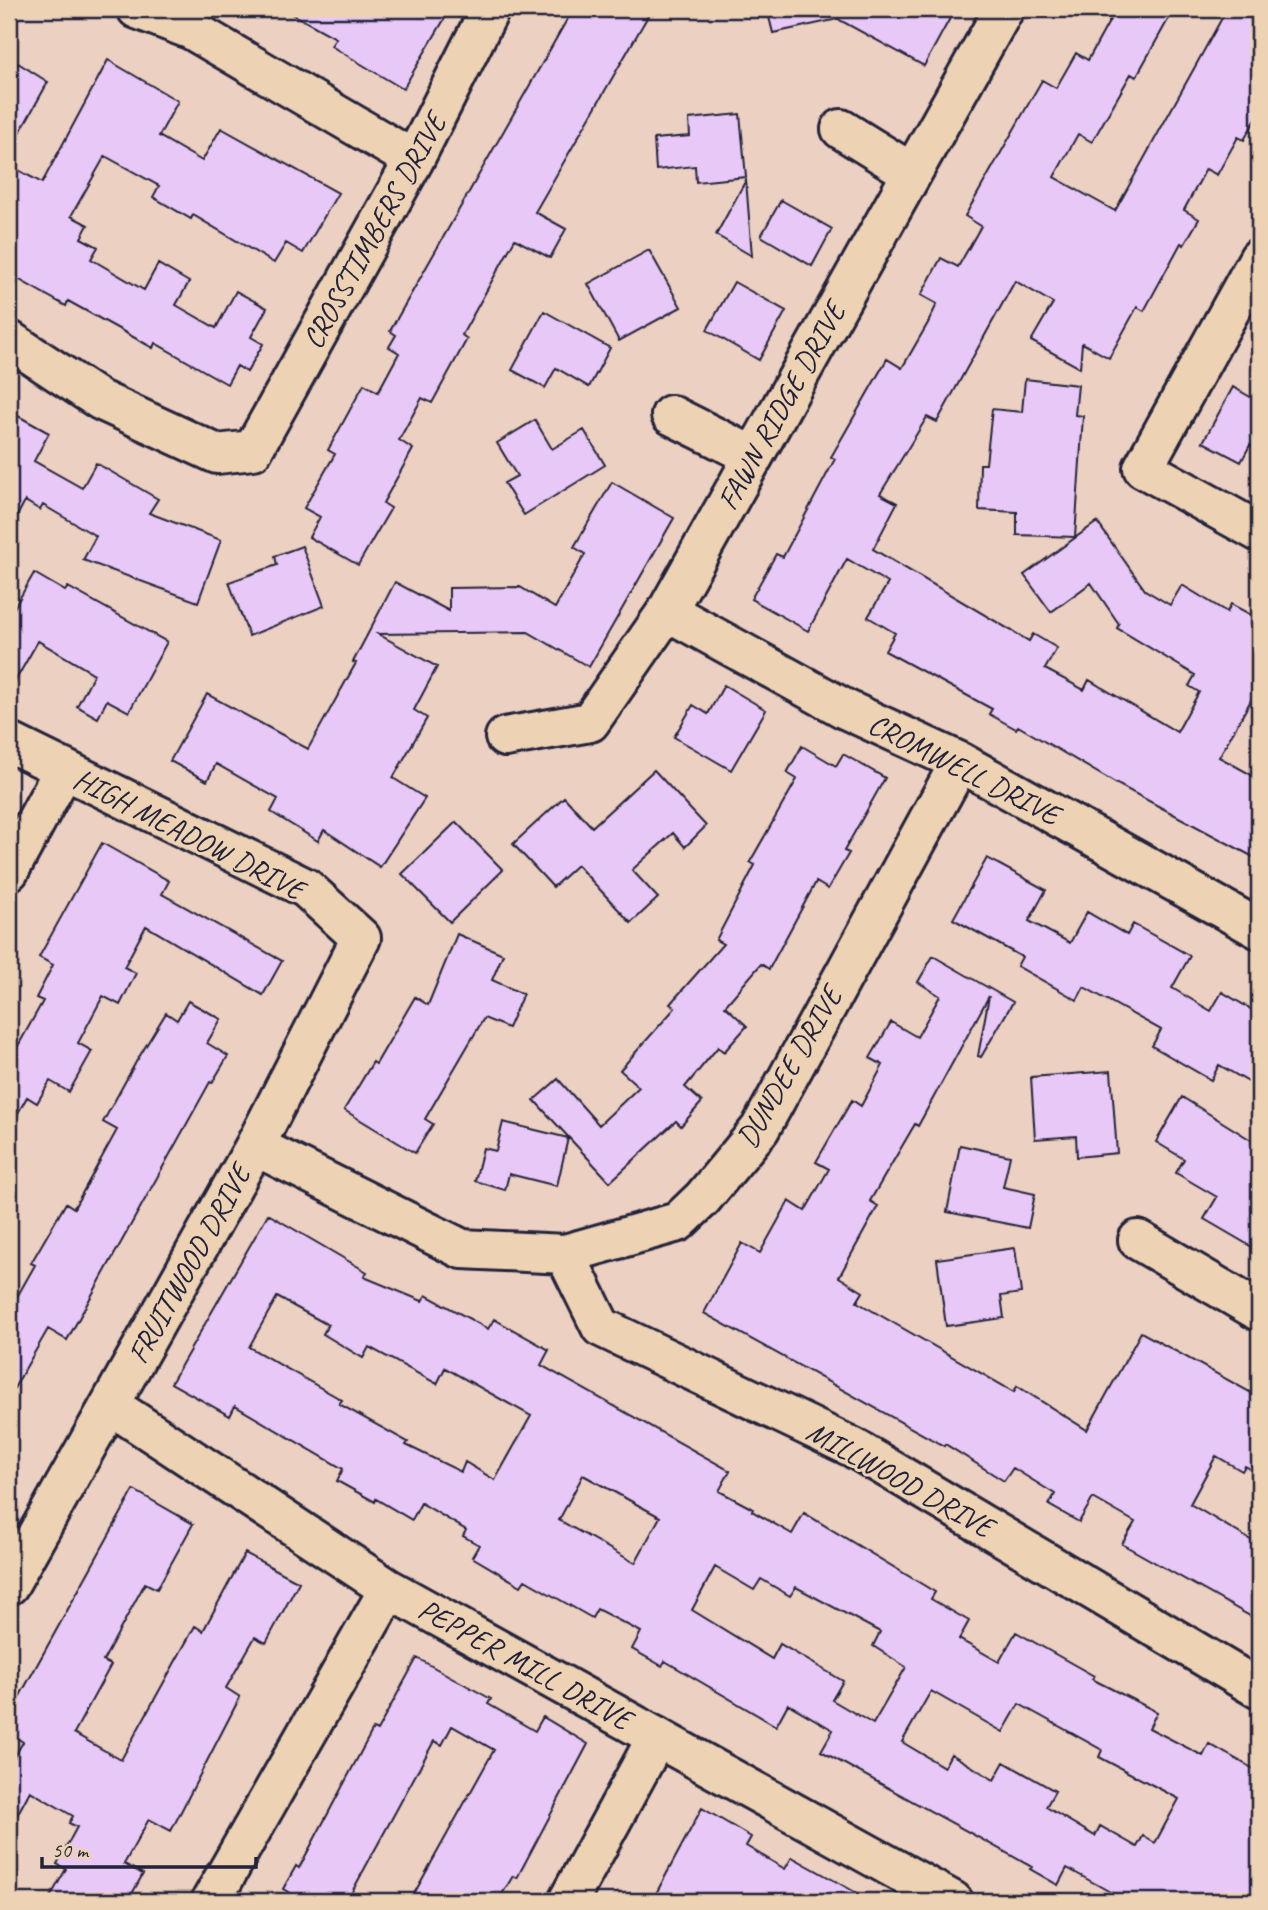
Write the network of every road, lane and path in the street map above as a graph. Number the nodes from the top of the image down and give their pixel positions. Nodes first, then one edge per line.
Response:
1 (137, 9) edge
2 (490, 9) edge
3 (1004, 9) edge
4 (841, 129) dead end
5 (414, 160) junction
6 (912, 173) junction
7 (1259, 258) edge
8 (9, 340) edge
9 (671, 415) dead end
10 (753, 456) junction
11 (1259, 532) edge
12 (667, 611) junction
13 (505, 737) dead end
14 (9, 742) edge
15 (960, 762) junction
16 (64, 771) junction
17 (9, 871) edge
18 (1259, 929) edge
19 (361, 938) joint
20 (255, 1146) junction
21 (1138, 1240) dead end
22 (565, 1254) junction
23 (1259, 1311) edge
24 (110, 1405) junction
25 (9, 1585) edge
26 (389, 1589) junction
27 (1259, 1689) edge
28 (657, 1737) junction
29 (942, 1899) edge
30 (211, 1901) edge
31 (568, 1901) edge

1 - 5 street
2 - 5 street, CROSSTIMBERS DRIVE
3 - 6 street, FAWN RIDGE DRIVE
4 - 6 street
5 - 8 street, CROSSTIMBERS DRIVE
6 - 10 street, FAWN RIDGE DRIVE
7 - 11 street
9 - 10 street
10 - 12 street, FAWN RIDGE DRIVE
12 - 13 street, FAWN RIDGE DRIVE
12 - 15 street, CROMWELL DRIVE
14 - 16 street, HIGH MEADOW DRIVE
15 - 18 street, CROMWELL DRIVE
15 - 22 street, DUNDEE DRIVE
16 - 17 street
16 - 19 street, HIGH MEADOW DRIVE
19 - 20 street, FRUITWOOD DRIVE
20 - 22 street, DUNDEE DRIVE
20 - 24 street, FRUITWOOD DRIVE
21 - 23 street
22 - 27 street, MILLWOOD DRIVE
24 - 25 street, FRUITWOOD DRIVE
24 - 26 street, PEPPER MILL DRIVE
26 - 28 street, PEPPER MILL DRIVE
26 - 30 street
28 - 29 street, PEPPER MILL DRIVE
28 - 31 street

